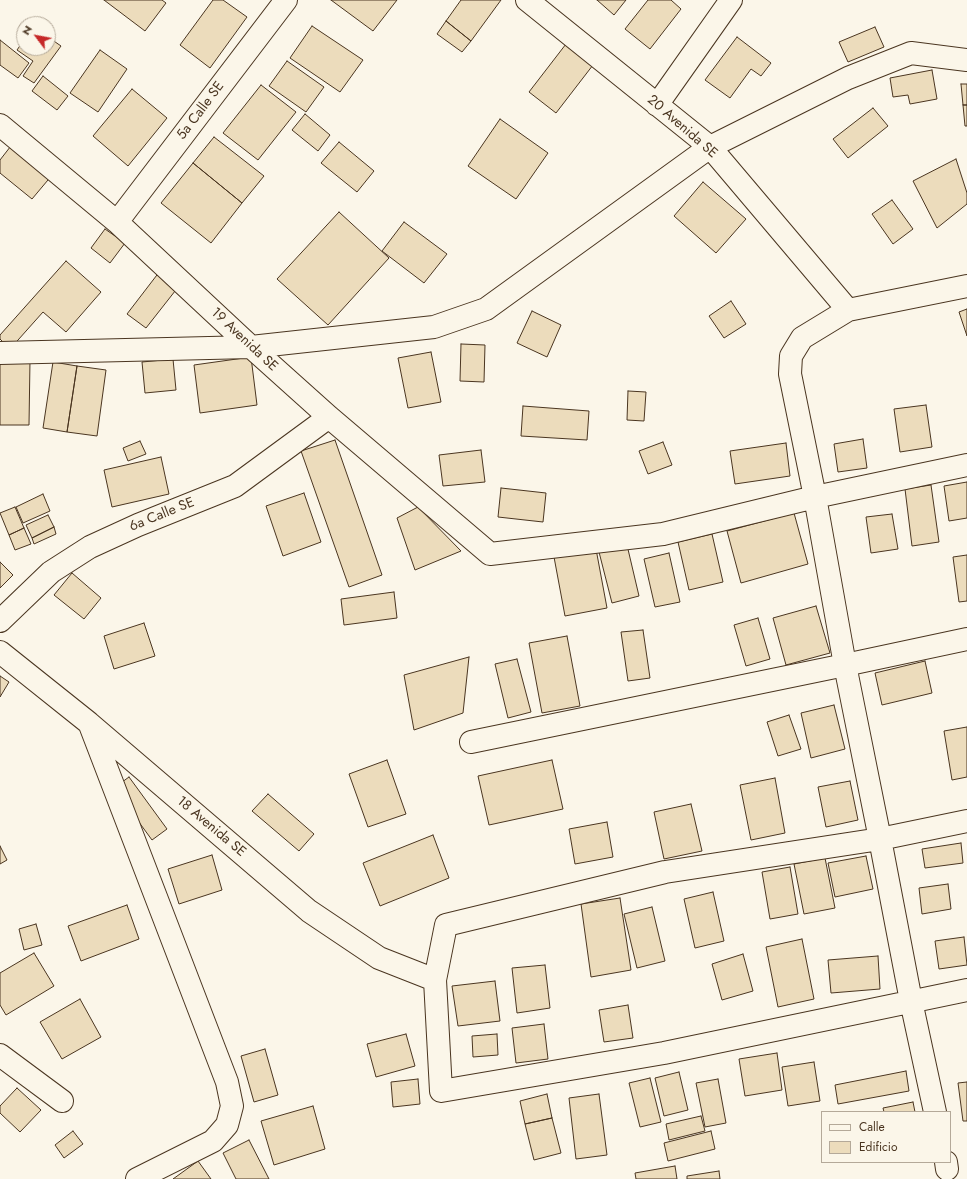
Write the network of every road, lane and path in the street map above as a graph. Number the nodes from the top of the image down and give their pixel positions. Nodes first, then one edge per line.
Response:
1 (286, 0) edge
2 (527, 0) edge
3 (731, 0) edge
4 (967, 60) edge
5 (657, 105) junction
6 (0, 125) edge
7 (710, 148) junction
8 (117, 222) junction
9 (967, 286) edge
10 (848, 310) junction
11 (251, 347) junction
12 (0, 353) edge
13 (329, 417) junction
14 (967, 465) edge
15 (815, 497) junction
16 (0, 621) edge
17 (967, 639) edge
18 (0, 652) edge
19 (845, 665) junction
20 (89, 723) junction
21 (471, 742) dead end
22 (967, 821) edge
23 (880, 839) junction
24 (435, 980) junction
25 (967, 990) edge
26 (911, 1001) junction
27 (0, 1055) edge
28 (62, 1101) dead end
29 (935, 1111) edge
30 (138, 1179) edge

1 - 8 street, 5a Calle SE
2 - 5 street, 20 Avenida SE
3 - 5 street
4 - 7 street
5 - 7 street, 20 Avenida SE
6 - 8 street, 19 Avenida SE
7 - 10 street, 20 Avenida SE
7 - 11 street
8 - 11 street, 19 Avenida SE
9 - 10 street
10 - 15 street
11 - 12 street
11 - 13 street, 19 Avenida SE
13 - 15 street, 19 Avenida SE
13 - 16 street, 6a Calle SE
14 - 15 street
15 - 19 street
17 - 19 street
18 - 20 street, 18 Avenida SE
19 - 21 street
19 - 23 street
20 - 24 street, 18 Avenida SE
20 - 30 street
22 - 23 street
23 - 24 street
23 - 26 street
24 - 26 street
25 - 26 street
26 - 29 street
27 - 28 street

